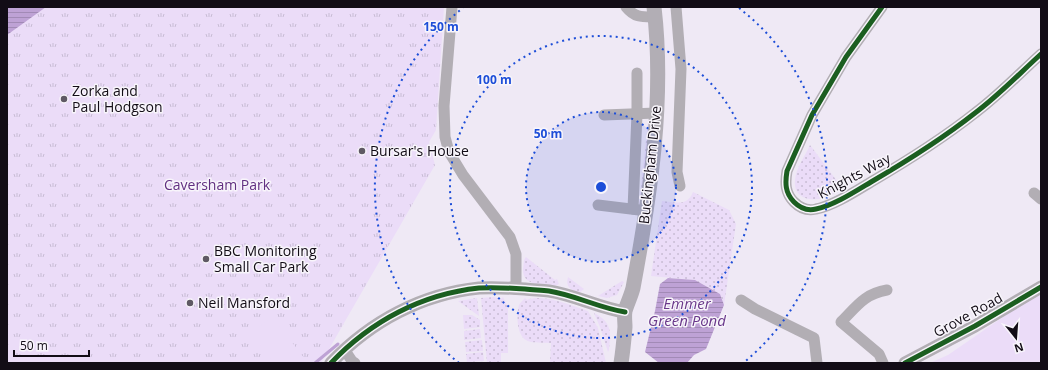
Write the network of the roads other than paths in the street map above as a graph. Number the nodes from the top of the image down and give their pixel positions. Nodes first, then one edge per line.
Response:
1 (452, 7) edge
2 (626, 7) edge
3 (676, 7) edge
4 (882, 7) edge
5 (655, 12) edge
6 (1041, 54) edge
7 (637, 73) dead end
8 (656, 113) junction
9 (637, 114) junction
10 (604, 115) dead end
11 (680, 186) dead end
12 (598, 206) dead end
13 (640, 210) junction
14 (1041, 287) edge
15 (515, 289) junction
16 (887, 290) dead end
17 (741, 300) dead end
18 (625, 312) junction
19 (344, 349) junction
20 (331, 363) edge
21 (355, 363) edge
22 (621, 363) edge
23 (817, 363) edge
24 (883, 363) edge
25 (905, 363) edge

1 - 15 street
2 - 5 street, Buckingham Drive
3 - 11 street, Buckingham Drive
4 - 6 street, Knights Way
5 - 8 main road, Buckingham Drive
7 - 9 street
8 - 9 street
8 - 13 main road, Buckingham Drive
9 - 10 street
9 - 13 street
12 - 13 street
13 - 18 main road, Buckingham Drive
14 - 25 street, Grove Road
15 - 18 street
15 - 19 street
16 - 24 street
17 - 23 street
18 - 22 main road, Buckingham Drive
19 - 20 street
19 - 21 street

